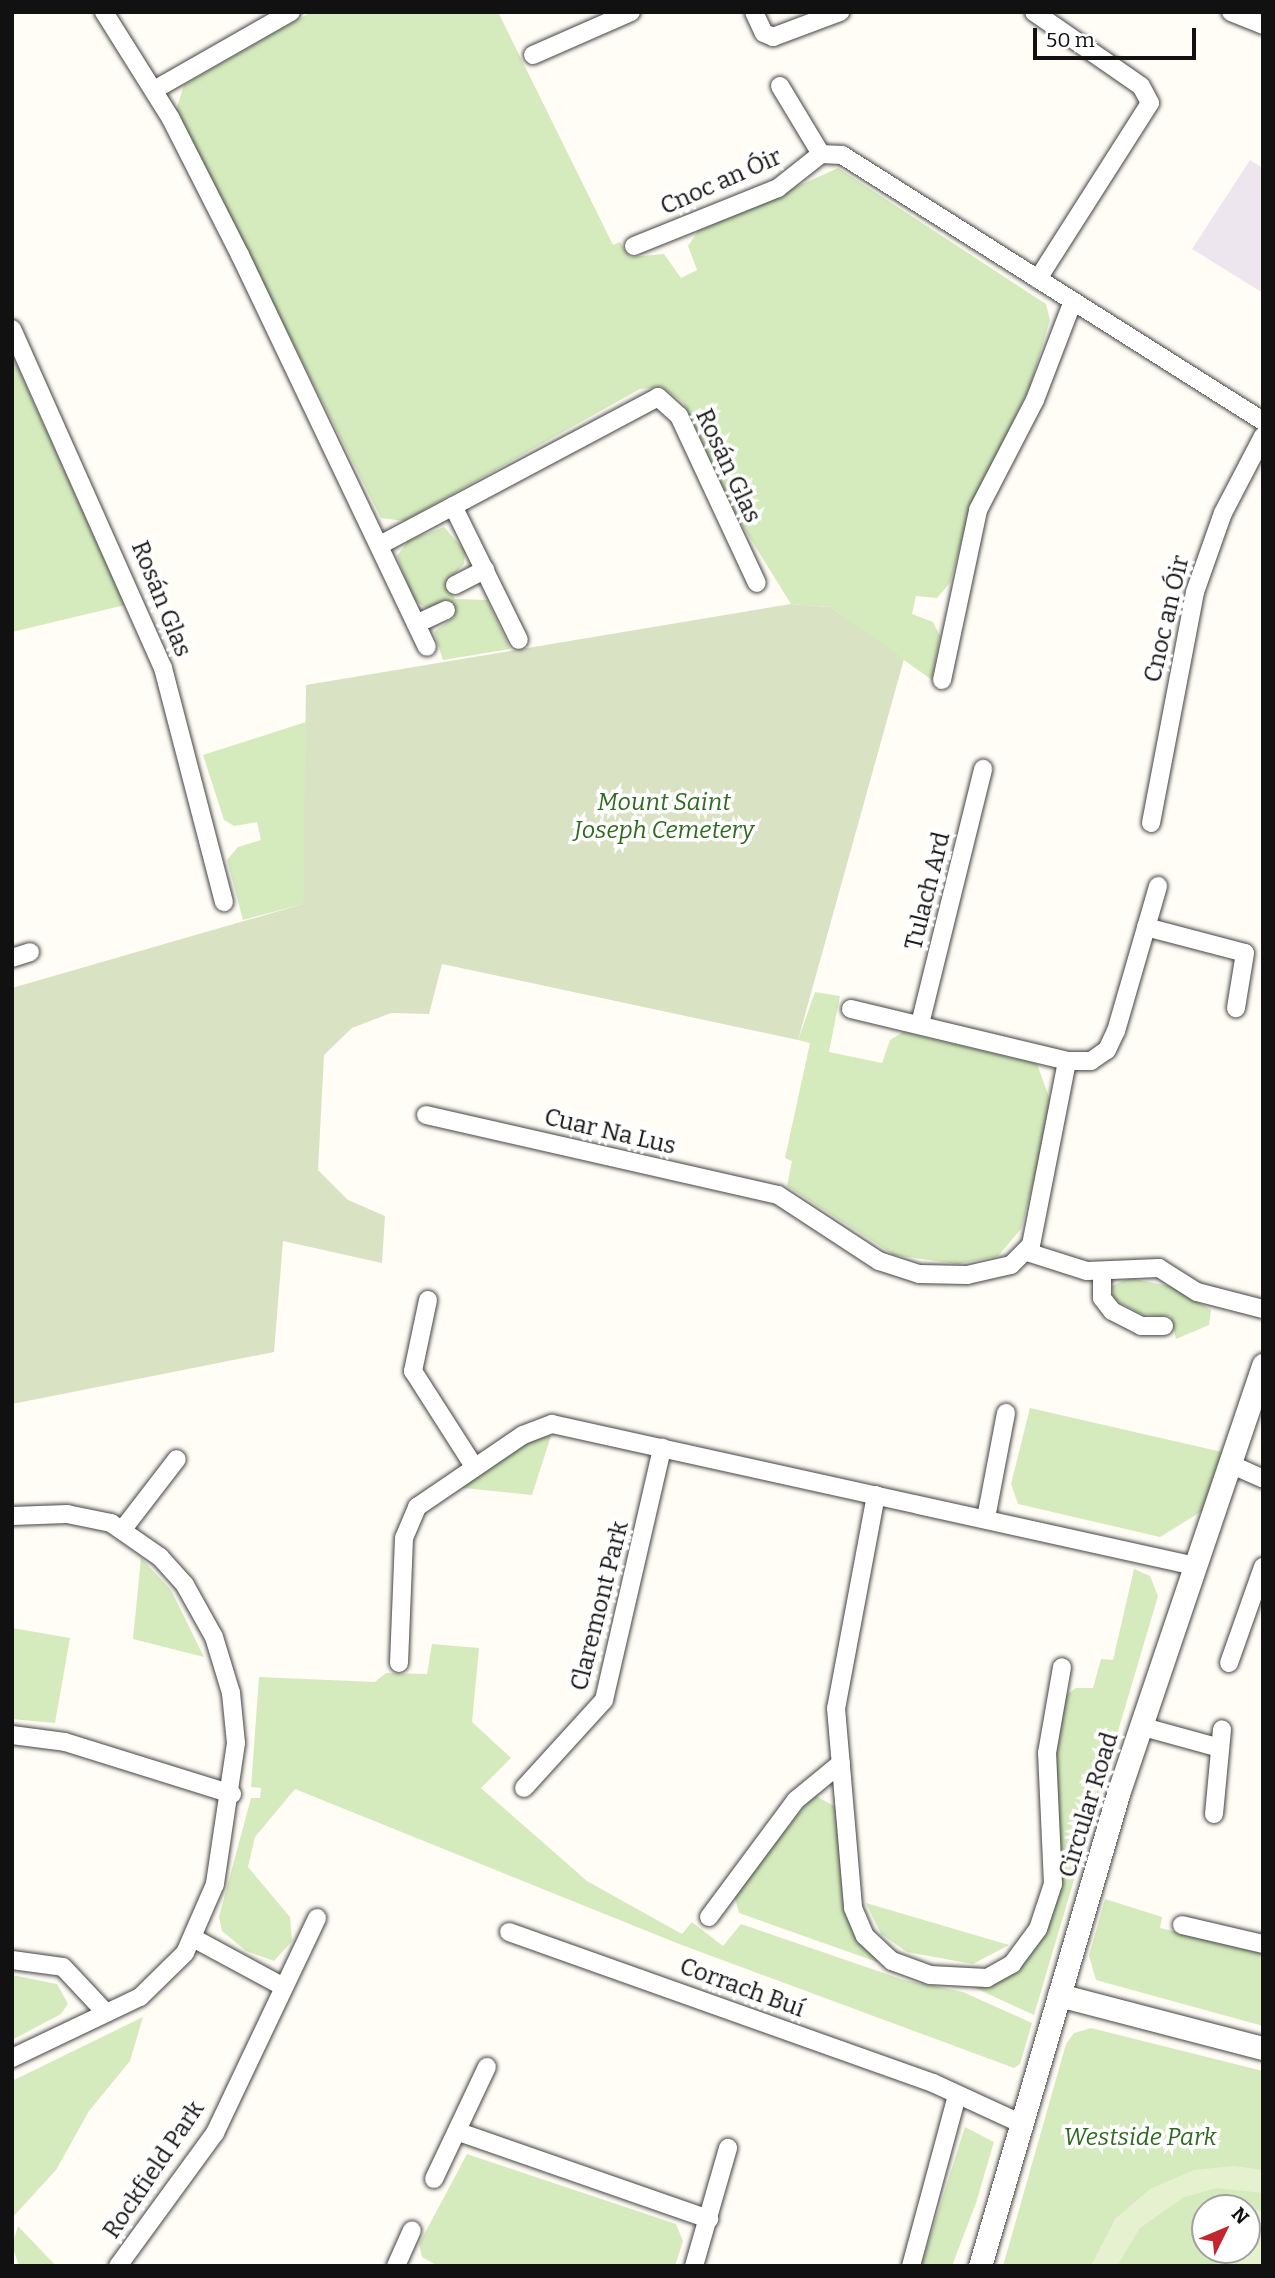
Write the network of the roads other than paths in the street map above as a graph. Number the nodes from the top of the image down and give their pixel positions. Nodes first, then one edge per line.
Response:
1 (104, 12) edge
2 (291, 12) edge
3 (631, 12) edge
4 (754, 12) edge
5 (840, 12) edge
6 (1034, 12) edge
7 (1231, 12) edge
8 (1263, 25) edge
9 (533, 55) dead end
10 (780, 86) dead end
11 (154, 90) junction
12 (821, 153) junction
13 (634, 246) dead end
14 (1038, 279) junction
15 (1073, 301) junction
16 (12, 329) edge
17 (1263, 421) edge
18 (1263, 436) edge
19 (453, 506) junction
20 (380, 545) junction
21 (485, 570) junction
22 (757, 583) dead end
23 (454, 585) dead end
24 (446, 610) dead end
25 (416, 624) junction
26 (519, 640) dead end
27 (427, 647) dead end
28 (942, 680) dead end
29 (983, 769) dead end
30 (1151, 823) dead end
31 (1158, 886) dead end
32 (224, 902) dead end
33 (1146, 927) junction
34 (30, 952) dead end
35 (12, 958) edge
36 (1236, 1008) dead end
37 (851, 1009) dead end
38 (920, 1024) junction
39 (1067, 1061) junction
40 (425, 1115) dead end
41 (1027, 1252) junction
42 (1102, 1272) junction
43 (428, 1300) dead end
44 (1263, 1309) edge
45 (1164, 1326) dead end
46 (1263, 1365) edge
47 (1258, 1397) edge
48 (1006, 1413) dead end
49 (662, 1448) junction
50 (177, 1460) dead end
51 (1230, 1464) junction
52 (473, 1465) junction
53 (1263, 1479) edge
54 (876, 1495) junction
55 (12, 1516) edge
56 (986, 1518) junction
57 (123, 1529) junction
58 (1195, 1566) junction
59 (1263, 1567) edge
60 (399, 1662) dead end
61 (1229, 1664) dead end
62 (1062, 1667) dead end
63 (1140, 1726) junction
64 (1222, 1729) dead end
65 (12, 1735) edge
66 (1220, 1748) junction
67 (841, 1763) junction
68 (524, 1788) dead end
69 (232, 1794) junction
70 (1214, 1814) dead end
71 (709, 1917) dead end
72 (317, 1918) dead end
73 (1182, 1925) dead end
74 (509, 1932) dead end
75 (195, 1939) junction
76 (1263, 1944) edge
77 (12, 1960) edge
78 (280, 1986) junction
79 (1059, 1995) junction
80 (106, 2012) junction
81 (1263, 2048) edge
82 (12, 2058) edge
83 (487, 2067) dead end
84 (957, 2095) junction
85 (1022, 2124) junction
86 (459, 2132) junction
87 (728, 2148) dead end
88 (434, 2179) dead end
89 (709, 2219) junction
90 (412, 2230) dead end
91 (401, 2264) edge
92 (118, 2266) edge
93 (694, 2266) edge
94 (911, 2266) edge
95 (980, 2266) edge

1 - 11 street
2 - 11 street
3 - 9 street
4 - 5 street
6 - 14 street
7 - 8 street
10 - 12 street, Cnoc an Óir
11 - 20 street
12 - 13 street, Cnoc an Óir
12 - 14 street
14 - 15 street
15 - 17 street
15 - 28 street
16 - 32 street, Rosán Glas
18 - 30 street, Cnoc an Óir
19 - 20 street, Rosán Glas
19 - 21 street
19 - 22 street, Rosán Glas
20 - 25 street
21 - 23 street
21 - 26 street
24 - 25 street
25 - 27 street
29 - 38 street, Tulach Ard
31 - 33 street
33 - 36 street
33 - 39 street
34 - 35 street
37 - 38 street
38 - 39 street
39 - 41 street
40 - 41 street, Cuar Na Lus
41 - 42 street
42 - 44 street
42 - 45 street
43 - 52 street
46 - 47 street, Circular Road
47 - 51 street, Circular Road
48 - 56 street
49 - 52 street
49 - 54 street
49 - 68 street, Claremont Park
50 - 57 street
51 - 53 street
51 - 58 street, Circular Road
52 - 60 street
54 - 56 street
54 - 67 street
55 - 57 street
56 - 58 street
57 - 69 street
58 - 63 street, Circular Road
59 - 61 street
62 - 67 street
63 - 66 street
63 - 79 street, Circular Road
64 - 66 street
65 - 69 street
66 - 70 street
67 - 71 street
69 - 75 street
72 - 78 street, Rockfield Park
73 - 76 street
74 - 84 street, Corrach Buí
75 - 78 street
75 - 80 street
77 - 80 street
78 - 92 street, Rockfield Park
79 - 81 street
79 - 85 street, Circular Road
80 - 82 street
83 - 86 street
84 - 85 street, Corrach Buí
84 - 94 street
85 - 95 street, Circular Road
86 - 88 street
86 - 89 street
87 - 89 street
89 - 93 street
90 - 91 street

